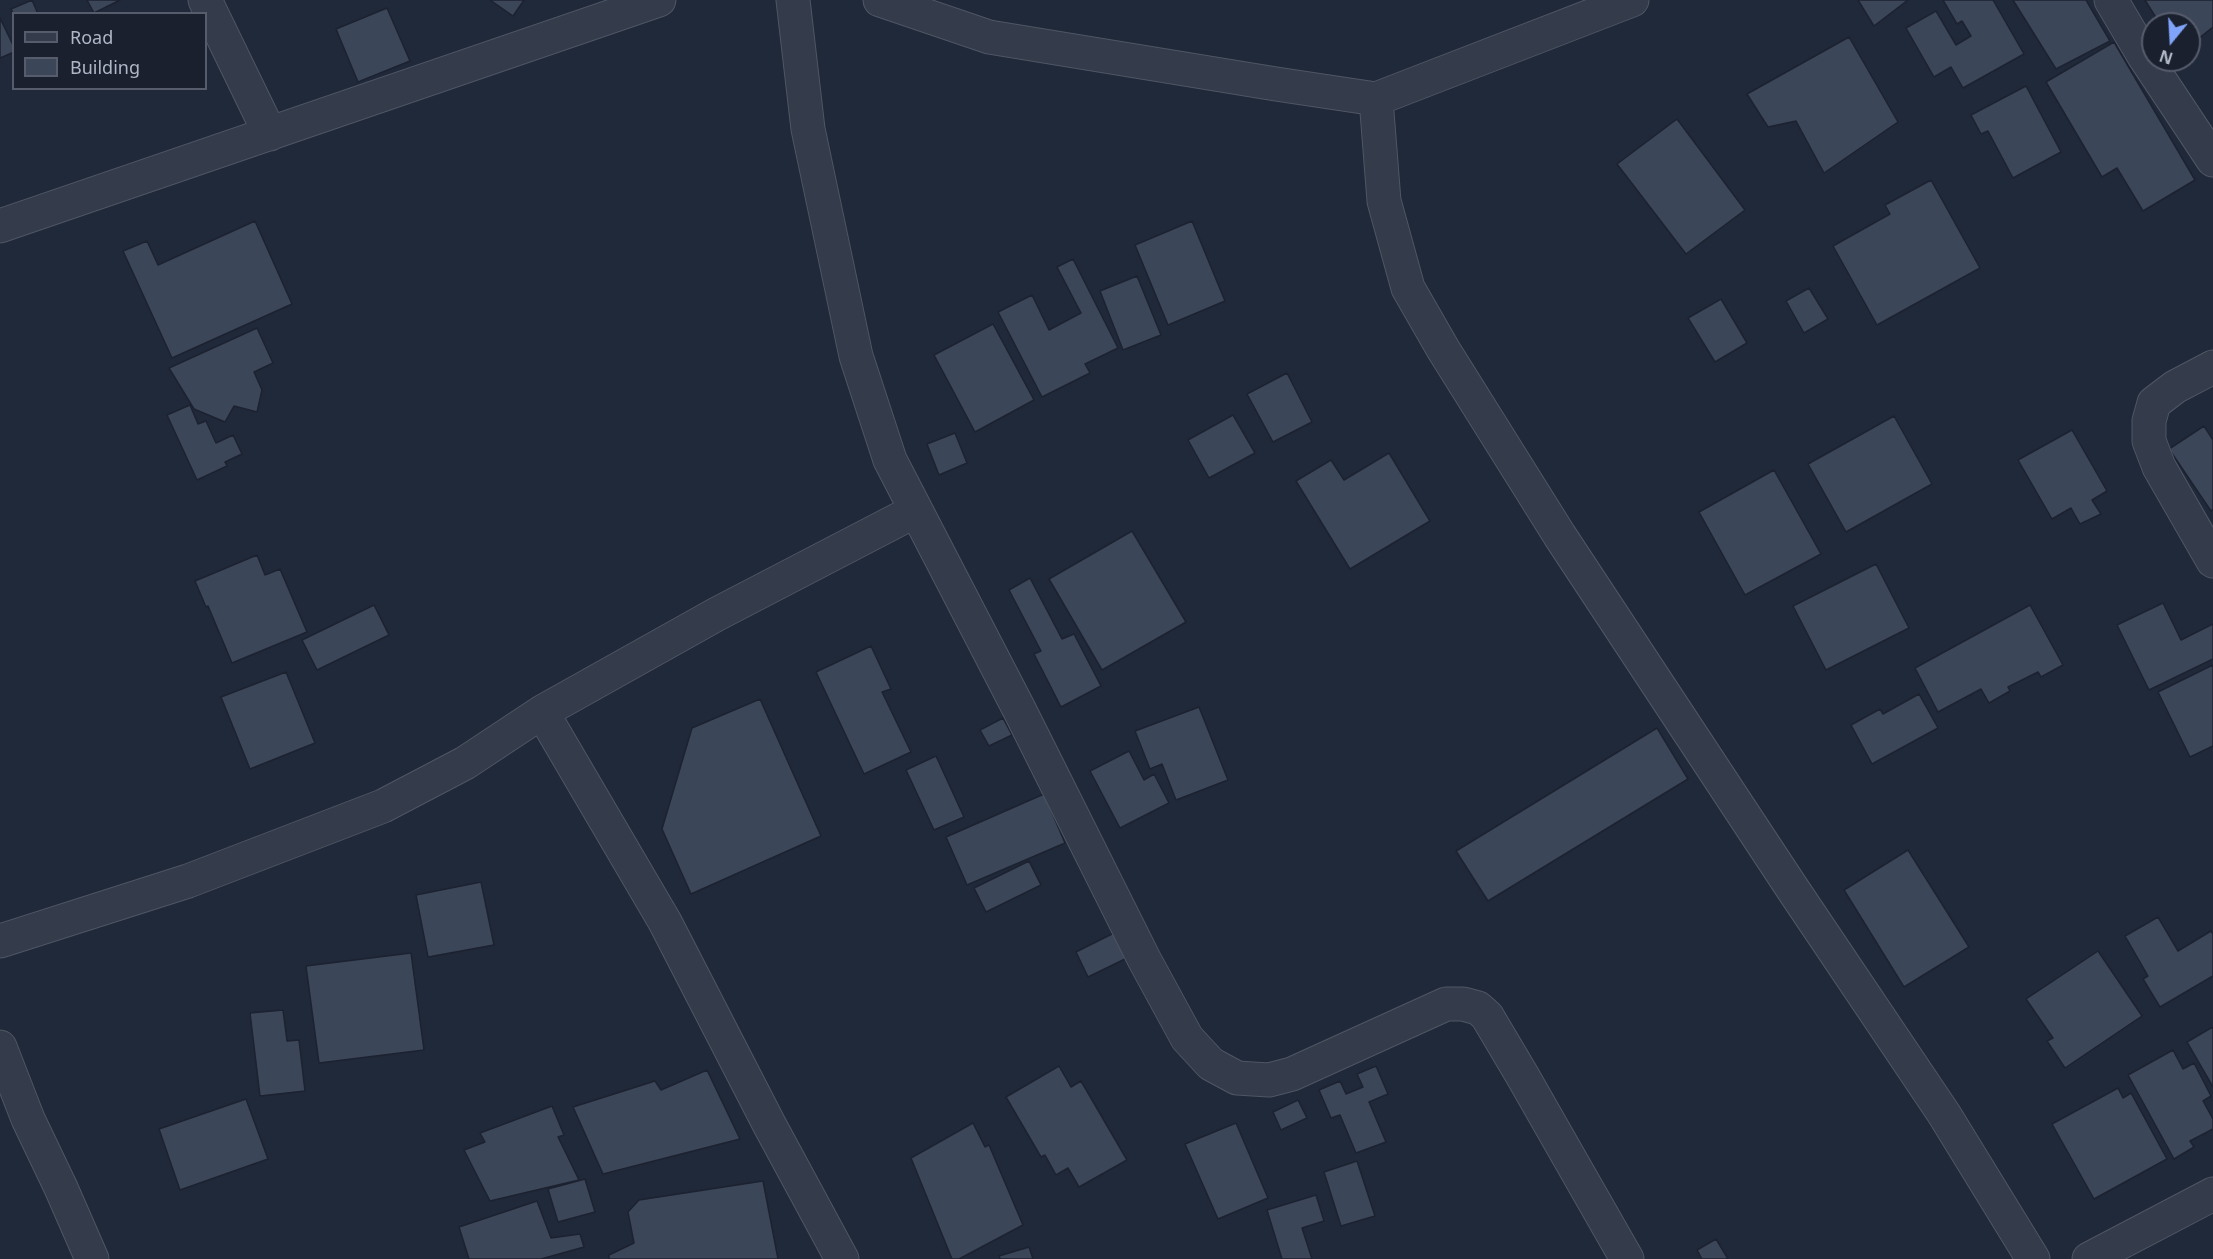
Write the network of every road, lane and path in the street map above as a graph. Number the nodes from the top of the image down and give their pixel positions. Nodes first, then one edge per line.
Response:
1 (205, 0) edge
2 (659, 0) edge
3 (793, 0) edge
4 (880, 0) edge
5 (1632, 0) edge
6 (2111, 0) edge
7 (1376, 99) junction
8 (270, 134) junction
9 (2213, 160) edge
10 (0, 226) edge
11 (2213, 367) edge
12 (915, 511) junction
13 (2213, 561) edge
14 (542, 712) junction
15 (0, 941) edge
16 (0, 1047) edge
17 (2213, 1194) edge
18 (92, 1259) edge
19 (842, 1259) edge
20 (1627, 1259) edge
21 (2033, 1259) edge
22 (2089, 1259) edge

1 - 8 street
2 - 8 street
3 - 12 street
4 - 7 street
5 - 7 street
6 - 9 street
7 - 21 street
8 - 10 street
11 - 13 street
12 - 14 street
12 - 20 street
14 - 15 street
14 - 19 street
16 - 18 street
17 - 22 street

